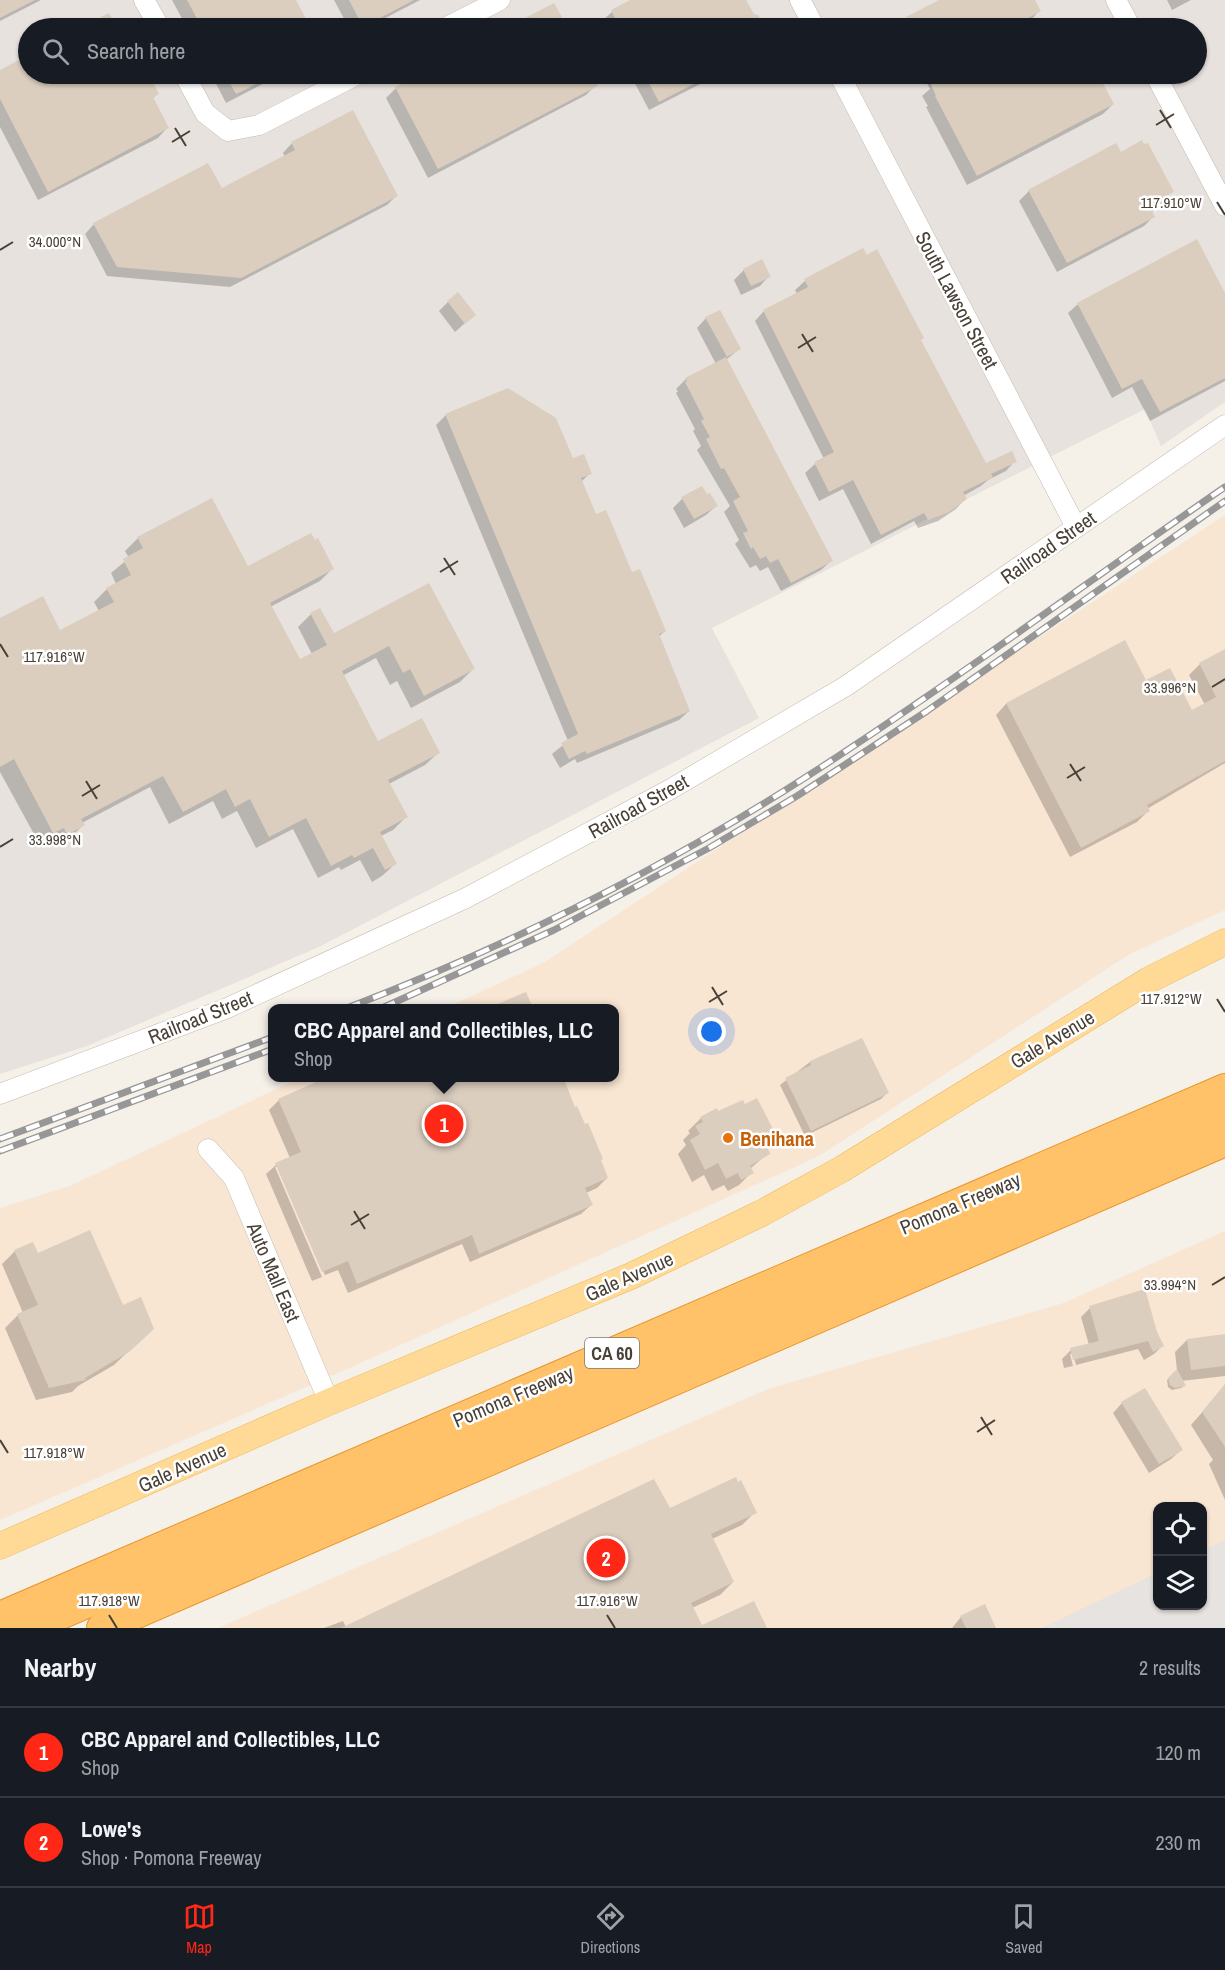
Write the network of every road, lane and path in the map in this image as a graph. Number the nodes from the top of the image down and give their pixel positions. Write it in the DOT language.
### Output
graph roads {
  1 [pos="144,0"];
  2 [pos="500,0"];
  3 [pos="800,0"];
  4 [pos="1116,0"];
  5 [pos="154,18"];
  6 [pos="465,18"];
  7 [pos="810,18"];
  8 [pos="1126,18"];
  9 [pos="189,84"];
  10 [pos="339,84"];
  11 [pos="843,84"];
  12 [pos="1160,84"];
  13 [pos="1225,206"];
  14 [pos="1225,425"];
  15 [pos="1076,527"];
  16 [pos="1225,942"];
  17 [pos="1225,1089"];
  18 [pos="0,1094"];
  19 [pos="1225,1112"];
  20 [pos="1225,1125"];
  21 [pos="1225,1141"];
  22 [pos="208,1149"];
  23 [pos="329,1402"];
  24 [pos="0,1546"];
  25 [pos="0,1617"];
  26 [pos="28,1628"];
  27 [pos="53,1628"];
  28 [pos="102,1628"];
  1 -- 5 [label="street"];
  2 -- 6 [label="street"];
  3 -- 7 [label="street"];
  4 -- 8 [label="street"];
  9 -- 10 [label="street"];
  11 -- 15 [label="street, South Lawson Street"];
  12 -- 13 [label="street"];
  14 -- 15 [label="street, Railroad Street"];
  15 -- 18 [label="street, Railroad Street"];
  16 -- 23 [label="main road, Gale Avenue"];
  17 -- 25 [label="highway, Pomona Freeway / CA 60"];
  19 -- 26 [label="highway"];
  20 -- 27 [label="highway"];
  21 -- 28 [label="highway, CA 60"];
  22 -- 23 [label="street, Auto Mall East"];
  23 -- 24 [label="main road, Gale Avenue"];
}
